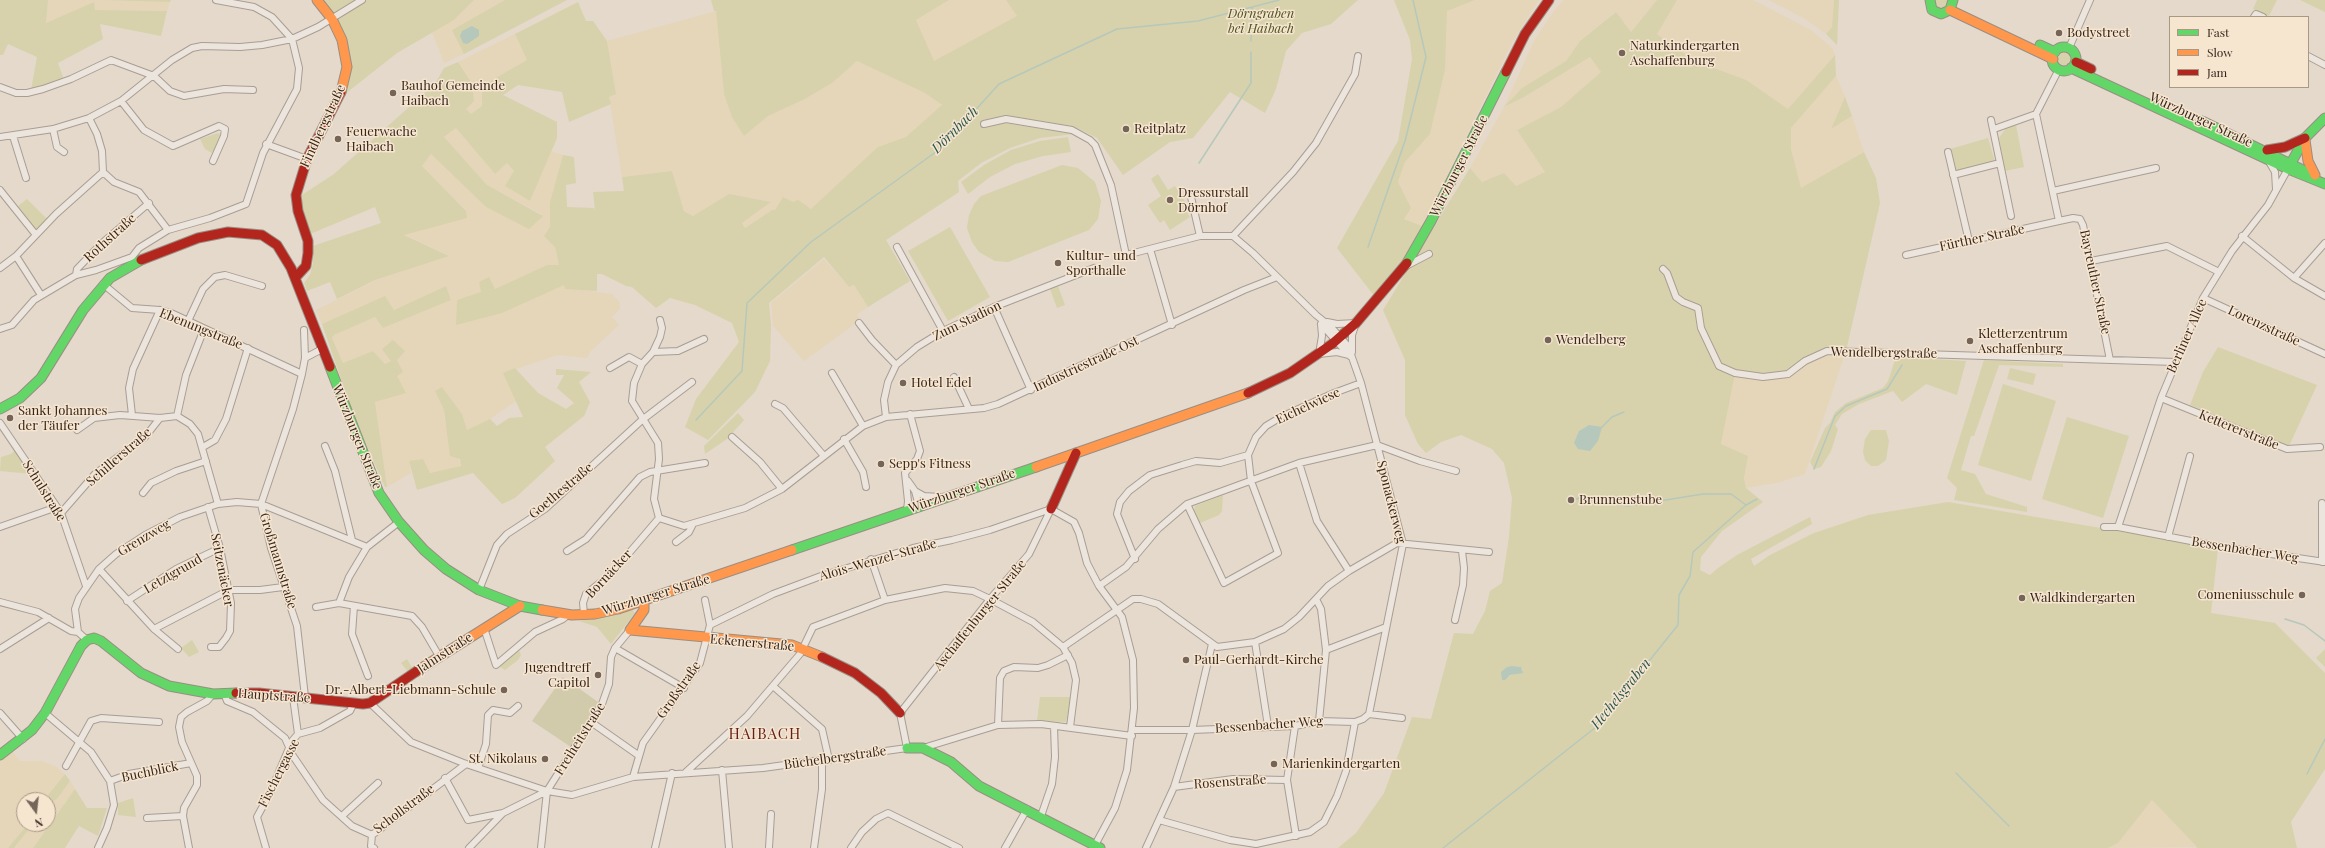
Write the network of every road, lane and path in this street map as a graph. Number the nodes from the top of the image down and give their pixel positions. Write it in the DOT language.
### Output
graph roads {
  1 [pos="216,0"];
  2 [pos="317,0"];
  3 [pos="362,0"];
  4 [pos="1549,0"];
  5 [pos="1930,0"];
  6 [pos="2090,0"];
  7 [pos="1952,5"];
  8 [pos="332,19"];
  9 [pos="292,39"];
  10 [pos="2069,48"];
  11 [pos="2054,55"];
  12 [pos="1358,56"];
  13 [pos="2309,57"];
  14 [pos="2074,65"];
  15 [pos="2325,65"];
  16 [pos="2059,69"];
  17 [pos="154,76"];
  18 [pos="0,87"];
  19 [pos="253,90"];
  20 [pos="121,101"];
  21 [pos="2036,114"];
  22 [pos="88,118"];
  23 [pos="2325,118"];
  24 [pos="1991,120"];
  25 [pos="984,124"];
  26 [pos="53,129"];
  27 [pos="1994,129"];
  28 [pos="13,136"];
  29 [pos="0,137"];
  30 [pos="2305,138"];
  31 [pos="266,144"];
  32 [pos="64,152"];
  33 [pos="1948,152"];
  34 [pos="2266,155"];
  35 [pos="307,159"];
  36 [pos="214,161"];
  37 [pos="2000,163"];
  38 [pos="2290,166"];
  39 [pos="2156,168"];
  40 [pos="103,172"];
  41 [pos="1953,175"];
  42 [pos="2315,176"];
  43 [pos="26,178"];
  44 [pos="2325,182"];
  45 [pos="0,190"];
  46 [pos="2053,190"];
  47 [pos="2276,190"];
  48 [pos="1191,196"];
  49 [pos="149,203"];
  50 [pos="2011,216"];
  51 [pos="2059,221"];
  52 [pos="168,230"];
  53 [pos="36,235"];
  54 [pos="1200,236"];
  55 [pos="1233,236"];
  56 [pos="2242,236"];
  57 [pos="1969,240"];
  58 [pos="2325,243"];
  59 [pos="897,247"];
  60 [pos="1150,249"];
  61 [pos="1429,254"];
  62 [pos="1906,255"];
  63 [pos="16,256"];
  64 [pos="134,259"];
  65 [pos="2091,261"];
  66 [pos="1404,267"];
  67 [pos="0,268"];
  68 [pos="1094,268"];
  69 [pos="1663,269"];
  70 [pos="2217,272"];
  71 [pos="76,275"];
  72 [pos="1277,277"];
  73 [pos="295,278"];
  74 [pos="2294,278"];
  75 [pos="103,284"];
  76 [pos="262,286"];
  77 [pos="41,295"];
  78 [pos="2325,296"];
  79 [pos="2204,298"];
  80 [pos="994,307"];
  81 [pos="160,310"];
  82 [pos="660,320"];
  83 [pos="188,321"];
  84 [pos="859,322"];
  85 [pos="1322,322"];
  86 [pos="1356,323"];
  87 [pos="1172,325"];
  88 [pos="0,329"];
  89 [pos="204,329"];
  90 [pos="304,330"];
  91 [pos="943,331"];
  92 [pos="1338,338"];
  93 [pos="704,339"];
  94 [pos="248,348"];
  95 [pos="322,349"];
  96 [pos="653,352"];
  97 [pos="1319,354"];
  98 [pos="1351,354"];
  99 [pos="2325,354"];
  100 [pos="305,358"];
  101 [pos="2110,360"];
  102 [pos="2175,362"];
  103 [pos="642,364"];
  104 [pos="896,365"];
  105 [pos="610,368"];
  106 [pos="832,373"];
  107 [pos="302,374"];
  108 [pos="954,377"];
  109 [pos="692,382"];
  110 [pos="1361,383"];
  111 [pos="1031,390"];
  112 [pos="2161,398"];
  113 [pos="775,404"];
  114 [pos="0,409"];
  115 [pos="969,409"];
  116 [pos="910,414"];
  117 [pos="132,416"];
  118 [pos="178,416"];
  119 [pos="886,417"];
  120 [pos="160,418"];
  121 [pos="642,420"];
  122 [pos="0,423"];
  123 [pos="863,426"];
  124 [pos="77,430"];
  125 [pos="732,437"];
  126 [pos="844,439"];
  127 [pos="1377,445"];
  128 [pos="325,446"];
  129 [pos="2320,446"];
  130 [pos="203,447"];
  131 [pos="1076,453"];
  132 [pos="1248,455"];
  133 [pos="824,456"];
  134 [pos="2190,456"];
  135 [pos="1058,459"];
  136 [pos="206,461"];
  137 [pos="705,463"];
  138 [pos="1300,463"];
  139 [pos="1456,471"];
  140 [pos="657,472"];
  141 [pos="1064,477"];
  142 [pos="907,480"];
  143 [pos="1251,480"];
  144 [pos="866,488"];
  145 [pos="782,489"];
  146 [pos="915,491"];
  147 [pos="143,493"];
  148 [pos="946,497"];
  149 [pos="2322,503"];
  150 [pos="218,504"];
  151 [pos="261,504"];
  152 [pos="1187,504"];
  153 [pos="919,506"];
  154 [pos="57,507"];
  155 [pos="208,507"];
  156 [pos="1051,508"];
  157 [pos="907,510"];
  158 [pos="61,513"];
  159 [pos="659,518"];
  160 [pos="399,522"];
  161 [pos="693,524"];
  162 [pos="0,527"];
  163 [pos="2104,527"];
  164 [pos="2118,527"];
  165 [pos="2168,537"];
  166 [pos="352,540"];
  167 [pos="676,542"];
  168 [pos="1403,544"];
  169 [pos="367,547"];
  170 [pos="220,548"];
  171 [pos="567,551"];
  172 [pos="1462,551"];
  173 [pos="1489,552"];
  174 [pos="872,559"];
  175 [pos="1135,559"];
  176 [pos="2324,562"];
  177 [pos="99,569"];
  178 [pos="1348,571"];
  179 [pos="86,586"];
  180 [pos="283,586"];
  181 [pos="1100,586"];
  182 [pos="229,590"];
  183 [pos="479,590"];
  184 [pos="990,598"];
  185 [pos="1316,599"];
  186 [pos="705,600"];
  187 [pos="885,600"];
  188 [pos="127,601"];
  189 [pos="644,601"];
  190 [pos="0,602"];
  191 [pos="340,603"];
  192 [pos="354,606"];
  193 [pos="520,606"];
  194 [pos="316,607"];
  195 [pos="1116,610"];
  196 [pos="584,614"];
  197 [pos="568,615"];
  198 [pos="49,618"];
  199 [pos="1455,620"];
  200 [pos="710,625"];
  201 [pos="1386,627"];
  202 [pos="484,628"];
  203 [pos="154,629"];
  204 [pos="630,630"];
  205 [pos="78,632"];
  206 [pos="707,639"];
  207 [pos="87,640"];
  208 [pos="1256,642"];
  209 [pos="1212,644"];
  210 [pos="211,647"];
  211 [pos="1063,647"];
  212 [pos="615,648"];
  213 [pos="804,648"];
  214 [pos="0,649"];
  215 [pos="178,650"];
  216 [pos="1326,650"];
  217 [pos="1068,655"];
  218 [pos="439,656"];
  219 [pos="368,676"];
  220 [pos="773,686"];
  221 [pos="684,688"];
  222 [pos="224,693"];
  223 [pos="213,694"];
  224 [pos="292,697"];
  225 [pos="305,697"];
  226 [pos="354,703"];
  227 [pos="370,703"];
  228 [pos="518,706"];
  229 [pos="0,713"];
  230 [pos="45,713"];
  231 [pos="900,713"];
  232 [pos="1369,714"];
  233 [pos="1402,718"];
  234 [pos="1319,721"];
  235 [pos="159,722"];
  236 [pos="591,722"];
  237 [pos="1355,722"];
  238 [pos="998,725"];
  239 [pos="1054,726"];
  240 [pos="1268,726"];
  241 [pos="1295,726"];
  242 [pos="1070,727"];
  243 [pos="1192,730"];
  244 [pos="1132,733"];
  245 [pos="298,734"];
  246 [pos="23,739"];
  247 [pos="81,742"];
  248 [pos="290,747"];
  249 [pos="907,748"];
  250 [pos="923,748"];
  251 [pos="0,755"];
  252 [pos="638,755"];
  253 [pos="826,760"];
  254 [pos="191,763"];
  255 [pos="466,764"];
  256 [pos="66,766"];
  257 [pos="478,768"];
  258 [pos="722,770"];
  259 [pos="686,772"];
  260 [pos="672,773"];
  261 [pos="633,777"];
  262 [pos="445,778"];
  263 [pos="1287,780"];
  264 [pos="110,781"];
  265 [pos="378,783"];
  266 [pos="1174,787"];
  267 [pos="547,791"];
  268 [pos="1027,809"];
  269 [pos="503,813"];
  270 [pos="771,814"];
  271 [pos="182,816"];
  272 [pos="342,816"];
  273 [pos="1041,816"];
  274 [pos="147,818"];
  275 [pos="1159,820"];
  276 [pos="372,835"];
  277 [pos="1296,836"];
  278 [pos="1255,846"];
  279 [pos="101,847"];
  280 [pos="1096,847"];
  281 [pos="189,848"];
  282 [pos="266,848"];
  283 [pos="374,848"];
  284 [pos="469,848"];
  285 [pos="541,848"];
  286 [pos="655,848"];
  287 [pos="729,848"];
  288 [pos="769,848"];
  289 [pos="814,848"];
  290 [pos="851,848"];
  291 [pos="959,848"];
  292 [pos="1005,848"];
  293 [pos="1146,848"];
  1 -- 9 [label="street"];
  2 -- 8 [label="main road, Findbergstraße"];
  3 -- 8 [label="street"];
  4 -- 66 [label="main road, Würzburger Straße"];
  5 -- 7 [label="main road"];
  6 -- 10 [label="street"];
  7 -- 11 [label="main road"];
  8 -- 9 [label="street"];
  8 -- 35 [label="main road, Findbergstraße"];
  9 -- 17 [label="street"];
  9 -- 31 [label="street"];
  10 -- 11 [label="main road"];
  10 -- 14 [label="main road"];
  11 -- 16 [label="main road"];
  12 -- 55 [label="street"];
  13 -- 15 [label="street"];
  14 -- 16 [label="main road"];
  14 -- 34 [label="main road, Würzburger Straße"];
  16 -- 21 [label="street"];
  17 -- 18 [label="street"];
  17 -- 19 [label="street"];
  17 -- 20 [label="street"];
  20 -- 22 [label="street"];
  20 -- 36 [label="street"];
  21 -- 27 [label="street"];
  21 -- 46 [label="street"];
  22 -- 26 [label="street"];
  22 -- 40 [label="street"];
  23 -- 30 [label="main road"];
  24 -- 27 [label="street"];
  25 -- 60 [label="street"];
  26 -- 28 [label="street"];
  26 -- 32 [label="street"];
  27 -- 37 [label="street"];
  28 -- 29 [label="street"];
  28 -- 43 [label="street"];
  30 -- 34 [label="main road"];
  30 -- 38 [label="main road"];
  30 -- 42 [label="main road"];
  31 -- 35 [label="street"];
  31 -- 52 [label="street"];
  33 -- 41 [label="street"];
  34 -- 38 [label="main road, Würzburger Straße"];
  34 -- 47 [label="street"];
  35 -- 73 [label="main road, Findbergstraße"];
  37 -- 41 [label="street"];
  37 -- 50 [label="street"];
  38 -- 42 [label="main road, Würzburger Straße"];
  38 -- 44 [label="main road, Würzburger Straße"];
  38 -- 47 [label="street, Berliner Allee"];
  39 -- 46 [label="street"];
  40 -- 49 [label="street"];
  40 -- 53 [label="street"];
  41 -- 57 [label="street"];
  42 -- 44 [label="main road, Würzburger Straße"];
  45 -- 53 [label="street"];
  46 -- 51 [label="street"];
  47 -- 56 [label="street, Berliner Allee"];
  48 -- 54 [label="street"];
  49 -- 52 [label="street"];
  49 -- 71 [label="street, Rothstraße"];
  51 -- 57 [label="street, Fürther Straße"];
  51 -- 65 [label="street, Bayreuther Straße"];
  52 -- 64 [label="street"];
  53 -- 63 [label="street"];
  54 -- 55 [label="street"];
  54 -- 60 [label="street"];
  55 -- 72 [label="street"];
  56 -- 70 [label="street, Berliner Allee"];
  56 -- 74 [label="street"];
  57 -- 62 [label="street, Fürther Straße"];
  58 -- 74 [label="street"];
  59 -- 91 [label="street"];
  60 -- 87 [label="street"];
  61 -- 66 [label="street"];
  63 -- 67 [label="street"];
  63 -- 77 [label="street"];
  64 -- 71 [label="street"];
  64 -- 73 [label="main road, Würzburger Straße"];
  64 -- 75 [label="main road, Würzburger Straße"];
  65 -- 70 [label="street"];
  65 -- 101 [label="street, Bayreuther Straße"];
  66 -- 86 [label="main road, Würzburger Straße"];
  68 -- 80 [label="street, Zum Stadion"];
  69 -- 101 [label="street, Wendelbergstraße"];
  70 -- 79 [label="street, Berliner Allee"];
  71 -- 77 [label="street"];
  72 -- 85 [label="street"];
  72 -- 87 [label="street, Industriestraße Ost"];
  73 -- 95 [label="main road, Würzburger Straße"];
  74 -- 78 [label="street"];
  75 -- 81 [label="street, Ebenungstraße"];
  75 -- 114 [label="main road, Würzburger Straße"];
  76 -- 83 [label="street"];
  77 -- 88 [label="street"];
  79 -- 99 [label="street, Lorenzstraße"];
  79 -- 102 [label="street, Berliner Allee"];
  80 -- 91 [label="street, Zum Stadion"];
  80 -- 111 [label="street"];
  81 -- 83 [label="street, Ebenungstraße"];
  81 -- 117 [label="street"];
  82 -- 96 [label="street"];
  83 -- 89 [label="street, Ebenungstraße"];
  84 -- 104 [label="street"];
  85 -- 86 [label="street"];
  85 -- 92 [label="street"];
  85 -- 97 [label="street"];
  86 -- 92 [label="main road, Würzburger Straße"];
  86 -- 98 [label="street, Würzburger Straße"];
  87 -- 111 [label="street, Industriestraße Ost"];
  89 -- 94 [label="street, Ebenungstraße"];
  89 -- 118 [label="street"];
  90 -- 100 [label="street, Großmannstraße"];
  91 -- 104 [label="street, Zum Stadion"];
  92 -- 97 [label="main road, Würzburger Straße"];
  92 -- 98 [label="street, Sponackerweg"];
  93 -- 96 [label="street"];
  94 -- 107 [label="street, Ebenungstraße"];
  94 -- 130 [label="street"];
  95 -- 100 [label="street"];
  95 -- 160 [label="main road, Würzburger Straße"];
  96 -- 103 [label="street"];
  97 -- 98 [label="street, Würzburger Straße"];
  97 -- 131 [label="main road, Würzburger Straße"];
  98 -- 110 [label="street, Sponackerweg"];
  100 -- 107 [label="street, Großmannstraße"];
  101 -- 102 [label="street, Wendelbergstraße"];
  102 -- 112 [label="street, Berliner Allee"];
  103 -- 105 [label="street"];
  103 -- 121 [label="street"];
  104 -- 119 [label="street, Zum Stadion"];
  106 -- 123 [label="street"];
  107 -- 151 [label="street, Großmannstraße"];
  108 -- 115 [label="street"];
  109 -- 121 [label="street, Goethestraße"];
  110 -- 127 [label="street, Sponackerweg"];
  110 -- 132 [label="street, Eichelwiese"];
  111 -- 115 [label="street, Industriestraße Ost"];
  112 -- 129 [label="street, Kettererstraße"];
  112 -- 164 [label="street, Berliner Allee"];
  113 -- 133 [label="street"];
  115 -- 116 [label="street, Industriestraße Ost"];
  116 -- 119 [label="street, Industriestraße Ost"];
  116 -- 142 [label="street"];
  117 -- 120 [label="street"];
  117 -- 124 [label="street"];
  118 -- 120 [label="street"];
  118 -- 130 [label="street"];
  119 -- 123 [label="street, Industriestraße Ost"];
  120 -- 158 [label="street, Schillerstraße"];
  121 -- 140 [label="street"];
  121 -- 183 [label="street, Goethestraße"];
  122 -- 154 [label="street, Schulstraße"];
  123 -- 126 [label="street, Industriestraße Ost"];
  125 -- 145 [label="street"];
  126 -- 133 [label="street, Industriestraße Ost"];
  126 -- 144 [label="street"];
  127 -- 138 [label="street"];
  127 -- 139 [label="street"];
  127 -- 168 [label="street, Sponackerweg"];
  128 -- 166 [label="street"];
  130 -- 136 [label="street"];
  131 -- 135 [label="main road, Würzburger Straße"];
  131 -- 141 [label="main road, Aschaffenburger Straße"];
  132 -- 143 [label="street"];
  132 -- 175 [label="street"];
  133 -- 145 [label="street, Industriestraße Ost"];
  134 -- 165 [label="street"];
  135 -- 141 [label="main road"];
  135 -- 148 [label="main road, Würzburger Straße"];
  136 -- 147 [label="street"];
  136 -- 150 [label="street"];
  137 -- 140 [label="street"];
  138 -- 143 [label="street"];
  138 -- 178 [label="street"];
  140 -- 159 [label="street"];
  140 -- 171 [label="street"];
  141 -- 156 [label="main road, Aschaffenburger Straße"];
  142 -- 146 [label="street"];
  142 -- 157 [label="street"];
  143 -- 152 [label="street"];
  143 -- 152 [label="street"];
  145 -- 161 [label="street, Industriestraße Ost"];
  146 -- 148 [label="street"];
  146 -- 153 [label="street"];
  148 -- 153 [label="main road, Würzburger Straße"];
  149 -- 176 [label="street, Bessenbacher Weg"];
  150 -- 151 [label="street, Grenzweg"];
  150 -- 155 [label="street, Grenzweg"];
  151 -- 166 [label="street, Grenzweg"];
  151 -- 180 [label="street, Großmannstraße"];
  152 -- 175 [label="street"];
  153 -- 157 [label="main road, Würzburger Straße"];
  154 -- 158 [label="street, Schulstraße"];
  154 -- 162 [label="street"];
  155 -- 170 [label="street, Seitzenäcker"];
  155 -- 177 [label="street, Grenzweg"];
  156 -- 174 [label="street, Alois-Wenzel-Straße"];
  156 -- 181 [label="street"];
  156 -- 184 [label="street, Aschaffenburger Straße"];
  157 -- 189 [label="main road, Würzburger Straße"];
  158 -- 179 [label="street, Schulstraße"];
  159 -- 161 [label="street"];
  159 -- 196 [label="street, Bornäcker"];
  160 -- 169 [label="street"];
  160 -- 183 [label="main road, Würzburger Straße"];
  161 -- 167 [label="street"];
  163 -- 164 [label="street, Bessenbacher Weg"];
  164 -- 165 [label="street, Bessenbacher Weg"];
  165 -- 176 [label="street, Bessenbacher Weg"];
  166 -- 169 [label="street, Grenzweg"];
  168 -- 172 [label="street"];
  168 -- 178 [label="street"];
  168 -- 201 [label="street, Sponackerweg"];
  169 -- 191 [label="street"];
  170 -- 182 [label="street, Seitzenäcker"];
  170 -- 188 [label="street, Letztgrund"];
  172 -- 173 [label="street"];
  172 -- 199 [label="street"];
  174 -- 187 [label="street"];
  174 -- 200 [label="street, Alois-Wenzel-Straße"];
  175 -- 181 [label="street"];
  177 -- 179 [label="street, Grenzweg"];
  177 -- 188 [label="street"];
  178 -- 185 [label="street"];
  179 -- 205 [label="street, Grenzweg"];
  180 -- 182 [label="street"];
  180 -- 225 [label="street, Großmannstraße"];
  181 -- 195 [label="street"];
  182 -- 203 [label="street"];
  182 -- 210 [label="street, Seitzenäcker"];
  183 -- 193 [label="main road, Würzburger Straße"];
  184 -- 187 [label="street"];
  184 -- 211 [label="street"];
  184 -- 231 [label="street, Aschaffenburger Straße"];
  185 -- 208 [label="street"];
  185 -- 216 [label="street"];
  186 -- 200 [label="street, Großstraße"];
  187 -- 213 [label="street"];
  188 -- 203 [label="street"];
  189 -- 196 [label="main road, Würzburger Straße"];
  189 -- 204 [label="main road, Freiheitstraße"];
  190 -- 198 [label="street, Hauptstraße"];
  191 -- 192 [label="street"];
  191 -- 194 [label="street"];
  192 -- 218 [label="street"];
  192 -- 219 [label="street"];
  193 -- 197 [label="main road, Würzburger Straße"];
  193 -- 202 [label="main road, Jahnstraße"];
  195 -- 209 [label="street"];
  195 -- 211 [label="street"];
  195 -- 244 [label="street"];
  196 -- 197 [label="main road, Würzburger Straße"];
  197 -- 202 [label="street"];
  198 -- 205 [label="street, Hauptstraße"];
  198 -- 214 [label="street"];
  200 -- 206 [label="street, Großstraße"];
  201 -- 216 [label="street"];
  201 -- 232 [label="street, Sponackerweg"];
  202 -- 218 [label="main road, Jahnstraße"];
  203 -- 215 [label="street"];
  204 -- 206 [label="main road, Eckenerstraße"];
  204 -- 212 [label="street, Freiheitstraße"];
  205 -- 207 [label="street, Hauptstraße"];
  206 -- 213 [label="main road, Eckenerstraße"];
  206 -- 221 [label="street, Großstraße"];
  207 -- 223 [label="main road, Hauptstraße"];
  207 -- 230 [label="main road"];
  208 -- 209 [label="street"];
  208 -- 240 [label="street"];
  209 -- 243 [label="street"];
  211 -- 217 [label="street"];
  212 -- 221 [label="street"];
  212 -- 236 [label="street, Freiheitstraße"];
  213 -- 220 [label="street"];
  213 -- 231 [label="main road, Eckenerstraße"];
  216 -- 234 [label="street"];
  217 -- 238 [label="street"];
  217 -- 242 [label="street"];
  218 -- 227 [label="main road, Jahnstraße"];
  220 -- 253 [label="street"];
  220 -- 259 [label="street"];
  221 -- 252 [label="street, Großstraße"];
  222 -- 223 [label="main road, Hauptstraße"];
  222 -- 224 [label="main road, Hauptstraße"];
  222 -- 248 [label="street, Schollstraße"];
  223 -- 254 [label="street"];
  224 -- 225 [label="main road, Hauptstraße"];
  224 -- 245 [label="street, Fischergasse"];
  225 -- 226 [label="main road, Hauptstraße"];
  226 -- 227 [label="main road, Hauptstraße"];
  226 -- 245 [label="street"];
  227 -- 255 [label="street"];
  228 -- 257 [label="street"];
  229 -- 246 [label="street"];
  230 -- 246 [label="main road"];
  230 -- 247 [label="street"];
  231 -- 249 [label="street"];
  232 -- 233 [label="street"];
  232 -- 237 [label="street"];
  234 -- 237 [label="street, Bessenbacher Weg"];
  234 -- 241 [label="street, Bessenbacher Weg"];
  235 -- 247 [label="street"];
  236 -- 252 [label="street"];
  236 -- 267 [label="street, Freiheitstraße"];
  237 -- 277 [label="street"];
  238 -- 239 [label="street, Bessenbacher Weg"];
  238 -- 250 [label="street, Bessenbacher Weg"];
  239 -- 242 [label="street, Bessenbacher Weg"];
  239 -- 273 [label="street"];
  240 -- 241 [label="street, Bessenbacher Weg"];
  240 -- 243 [label="street, Bessenbacher Weg"];
  241 -- 263 [label="street"];
  242 -- 244 [label="street, Bessenbacher Weg"];
  243 -- 244 [label="street, Bessenbacher Weg"];
  243 -- 266 [label="street"];
  244 -- 280 [label="street"];
  245 -- 248 [label="street, Fischergasse"];
  246 -- 251 [label="main road"];
  247 -- 256 [label="street"];
  247 -- 264 [label="street"];
  248 -- 272 [label="street, Schollstraße"];
  248 -- 282 [label="street, Fischergasse"];
  249 -- 250 [label="main road, Büchelbergstraße"];
  249 -- 253 [label="street, Büchelbergstraße"];
  250 -- 268 [label="main road, Büchelbergstraße"];
  252 -- 261 [label="street, Großstraße"];
  253 -- 258 [label="street, Büchelbergstraße"];
  253 -- 289 [label="street"];
  254 -- 264 [label="street, Buchblick"];
  254 -- 271 [label="street"];
  255 -- 257 [label="street"];
  255 -- 262 [label="street, Schollstraße"];
  257 -- 267 [label="street"];
  258 -- 259 [label="street, Büchelbergstraße"];
  258 -- 287 [label="street"];
  259 -- 260 [label="street, Büchelbergstraße"];
  260 -- 261 [label="street, Büchelbergstraße"];
  260 -- 286 [label="street"];
  261 -- 267 [label="street, Büchelbergstraße"];
  262 -- 269 [label="street"];
  262 -- 276 [label="street, Schollstraße"];
  263 -- 266 [label="street, Rosenstraße"];
  263 -- 277 [label="street"];
  264 -- 279 [label="street"];
  265 -- 272 [label="street"];
  266 -- 275 [label="street"];
  267 -- 269 [label="street"];
  267 -- 285 [label="street"];
  268 -- 273 [label="main road, Büchelbergstraße"];
  268 -- 292 [label="street"];
  269 -- 284 [label="street"];
  270 -- 288 [label="street"];
  271 -- 274 [label="street"];
  271 -- 281 [label="street"];
  272 -- 276 [label="street, Schollstraße"];
  273 -- 280 [label="main road, Büchelbergstraße"];
  275 -- 278 [label="street"];
  275 -- 293 [label="street"];
  276 -- 283 [label="street"];
  277 -- 278 [label="street"];
  290 -- 291 [label="street"];
}
